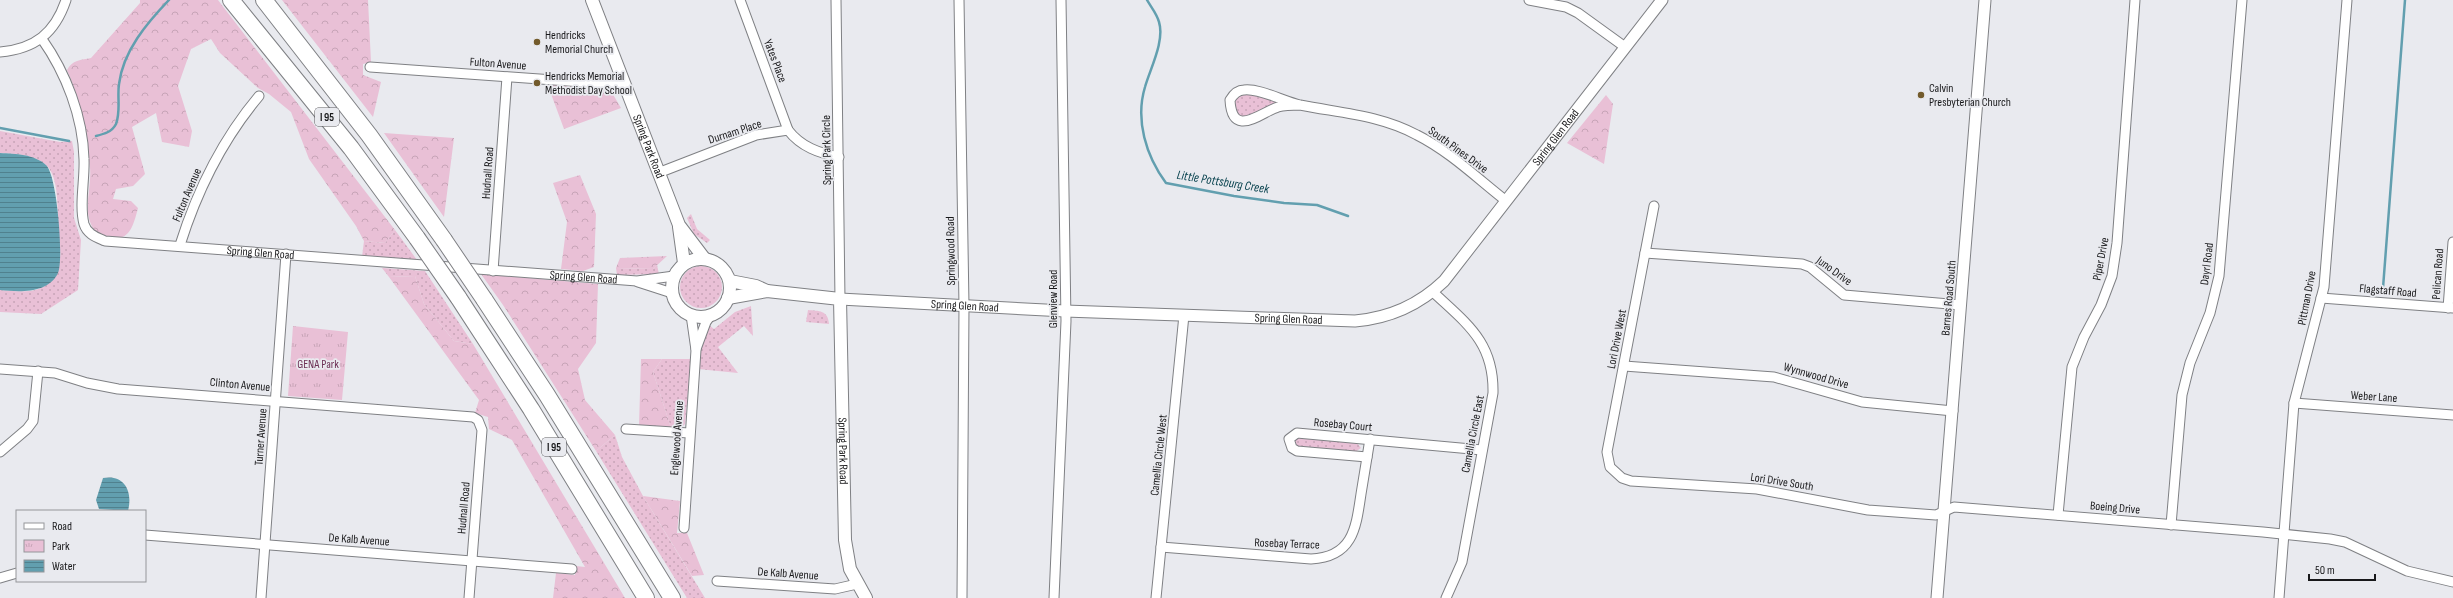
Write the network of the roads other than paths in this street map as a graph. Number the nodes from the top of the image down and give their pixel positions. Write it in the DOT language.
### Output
graph roads {
  1 [pos="66,0"];
  2 [pos="231,0"];
  3 [pos="264,0"];
  4 [pos="592,0"];
  5 [pos="740,0"];
  6 [pos="836,0"];
  7 [pos="959,0"];
  8 [pos="1061,0"];
  9 [pos="1529,0"];
  10 [pos="1662,0"];
  11 [pos="1985,0"];
  12 [pos="2135,0"];
  13 [pos="2242,0"];
  14 [pos="2347,0"];
  15 [pos="42,39"];
  16 [pos="1625,47"];
  17 [pos="0,52"];
  18 [pos="370,68"];
  19 [pos="507,77"];
  20 [pos="624,85"];
  21 [pos="259,96"];
  22 [pos="1300,105"];
  23 [pos="788,130"];
  24 [pos="839,157"];
  25 [pos="658,173"];
  26 [pos="1505,200"];
  27 [pos="1654,206"];
  28 [pos="679,225"];
  29 [pos="2453,242"];
  30 [pos="180,246"];
  31 [pos="1645,253"];
  32 [pos="286,254"];
  33 [pos="704,258"];
  34 [pos="684,263"];
  35 [pos="493,271"];
  36 [pos="674,276"];
  37 [pos="730,280"];
  38 [pos="637,281"];
  39 [pos="768,291"];
  40 [pos="1433,292"];
  41 [pos="672,294"];
  42 [pos="728,298"];
  43 [pos="2321,298"];
  44 [pos="840,299"];
  45 [pos="1961,305"];
  46 [pos="964,306"];
  47 [pos="2450,308"];
  48 [pos="1065,311"];
  49 [pos="691,315"];
  50 [pos="711,315"];
  51 [pos="1184,315"];
  52 [pos="696,350"];
  53 [pos="1624,366"];
  54 [pos="0,369"];
  55 [pos="38,371"];
  56 [pos="276,400"];
  57 [pos="2294,403"];
  58 [pos="1953,411"];
  59 [pos="2453,415"];
  60 [pos="478,420"];
  61 [pos="626,429"];
  62 [pos="689,433"];
  63 [pos="1370,439"];
  64 [pos="1482,450"];
  65 [pos="0,452"];
  66 [pos="1367,457"];
  67 [pos="1616,474"];
  68 [pos="1944,512"];
  69 [pos="2058,515"];
  70 [pos="2171,525"];
  71 [pos="684,528"];
  72 [pos="2284,534"];
  73 [pos="146,535"];
  74 [pos="265,545"];
  75 [pos="1161,548"];
  76 [pos="472,561"];
  77 [pos="572,569"];
  78 [pos="16,572"];
  79 [pos="0,578"];
  80 [pos="717,581"];
  81 [pos="2453,582"];
  82 [pos="857,584"];
  83 [pos="261,598"];
  84 [pos="469,598"];
  85 [pos="646,598"];
  86 [pos="672,598"];
  87 [pos="866,598"];
  88 [pos="962,598"];
  89 [pos="1054,598"];
  90 [pos="1156,598"];
  91 [pos="1446,598"];
  92 [pos="1938,598"];
  93 [pos="2279,598"];
  1 -- 15 [label="street"];
  2 -- 85 [label="highway, I 95, bridge"];
  3 -- 86 [label="highway, I 95, bridge"];
  4 -- 20 [label="main road, Spring Park Road"];
  5 -- 23 [label="street, Yates Place"];
  6 -- 24 [label="street, Spring Park Circle"];
  7 -- 46 [label="street, Springwood Road"];
  8 -- 48 [label="street, Glenview Road"];
  9 -- 16 [label="street"];
  10 -- 16 [label="street, Spring Glen Road"];
  11 -- 45 [label="street, Barnes Road South"];
  12 -- 69 [label="street, Piper Drive"];
  13 -- 70 [label="street, Dayrl Road"];
  14 -- 43 [label="street, Pittman Drive"];
  15 -- 17 [label="street"];
  15 -- 30 [label="street, Spring Glen Road"];
  16 -- 26 [label="street, Spring Glen Road"];
  18 -- 19 [label="street, Fulton Avenue"];
  19 -- 20 [label="street, Fulton Avenue"];
  19 -- 35 [label="street, Hudnall Road"];
  20 -- 25 [label="main road, Spring Park Road"];
  21 -- 30 [label="street, Fulton Avenue"];
  22 -- 22 [label="street, South Pines Drive"];
  22 -- 26 [label="street, South Pines Drive"];
  23 -- 24 [label="street"];
  23 -- 25 [label="street, Durnam Place"];
  24 -- 44 [label="street, Spring Park Circle"];
  25 -- 28 [label="main road, Spring Park Road"];
  26 -- 40 [label="street, Spring Glen Road"];
  27 -- 31 [label="street, Lori Drive West"];
  28 -- 33 [label="main road, Spring Park Road"];
  28 -- 34 [label="main road, Spring Park Road"];
  29 -- 47 [label="street, Pelican Road"];
  30 -- 32 [label="street, Spring Glen Road"];
  31 -- 45 [label="street, Juno Drive"];
  31 -- 53 [label="street, Lori Drive West"];
  32 -- 35 [label="street, Spring Glen Road"];
  32 -- 56 [label="street, Turner Avenue"];
  33 -- 34 [label="main road"];
  33 -- 37 [label="main road"];
  34 -- 36 [label="main road"];
  35 -- 38 [label="street, Spring Glen Road"];
  36 -- 38 [label="street, Spring Glen Road"];
  36 -- 41 [label="main road"];
  37 -- 39 [label="main road, Spring Glen Road"];
  37 -- 42 [label="main road"];
  38 -- 41 [label="street, Spring Glen Road"];
  39 -- 42 [label="main road, Spring Glen Road"];
  39 -- 44 [label="main road, Spring Glen Road"];
  40 -- 51 [label="street, Spring Glen Road"];
  40 -- 64 [label="street, Camellia Circle East"];
  41 -- 49 [label="main road"];
  42 -- 50 [label="main road"];
  43 -- 47 [label="street, Flagstaff Road"];
  43 -- 57 [label="street, Pittman Drive"];
  44 -- 46 [label="street, Spring Glen Road"];
  44 -- 82 [label="main road, Spring Park Road"];
  45 -- 58 [label="street, Barnes Road South"];
  46 -- 48 [label="street, Spring Glen Road"];
  46 -- 88 [label="street, Springwood Road"];
  48 -- 51 [label="street, Spring Glen Road"];
  48 -- 89 [label="street, Glenview Road"];
  49 -- 50 [label="main road"];
  49 -- 52 [label="street, Englewood Avenue"];
  50 -- 52 [label="street, Englewood Avenue"];
  51 -- 75 [label="street, Camellia Circle West"];
  52 -- 62 [label="street, Englewood Avenue"];
  53 -- 58 [label="street, Wynnwood Drive"];
  53 -- 67 [label="street, Lori Drive West"];
  54 -- 55 [label="street, Clinton Avenue"];
  55 -- 56 [label="street, Clinton Avenue"];
  55 -- 65 [label="street"];
  56 -- 60 [label="street, Clinton Avenue"];
  56 -- 74 [label="street, Turner Avenue"];
  57 -- 59 [label="street, Weber Lane"];
  57 -- 72 [label="street, Pittman Drive"];
  58 -- 68 [label="street, Barnes Road South"];
  60 -- 76 [label="street, Hudnall Road"];
  61 -- 62 [label="street"];
  62 -- 71 [label="street, Englewood Avenue"];
  63 -- 64 [label="street, Rosebay Court"];
  63 -- 66 [label="street, Rosebay Terrace"];
  63 -- 66 [label="street, Rosebay Court"];
  64 -- 91 [label="street, Camellia Circle East"];
  66 -- 75 [label="street, Rosebay Terrace"];
  67 -- 68 [label="street, Lori Drive South"];
  68 -- 69 [label="street, Boeing Drive"];
  68 -- 92 [label="street, Barnes Road South"];
  69 -- 70 [label="street, Boeing Drive"];
  70 -- 72 [label="street, Boeing Drive"];
  72 -- 81 [label="street, Boeing Drive"];
  72 -- 93 [label="street, Pittman Drive"];
  73 -- 74 [label="street, De Kalb Avenue"];
  74 -- 76 [label="street, De Kalb Avenue"];
  74 -- 83 [label="street, Turner Avenue"];
  75 -- 90 [label="street, Camellia Circle West"];
  76 -- 77 [label="street, De Kalb Avenue"];
  76 -- 84 [label="street, Hudnall Road"];
  78 -- 79 [label="street"];
  80 -- 82 [label="street, De Kalb Avenue"];
  82 -- 87 [label="main road, Spring Park Road"];
}
